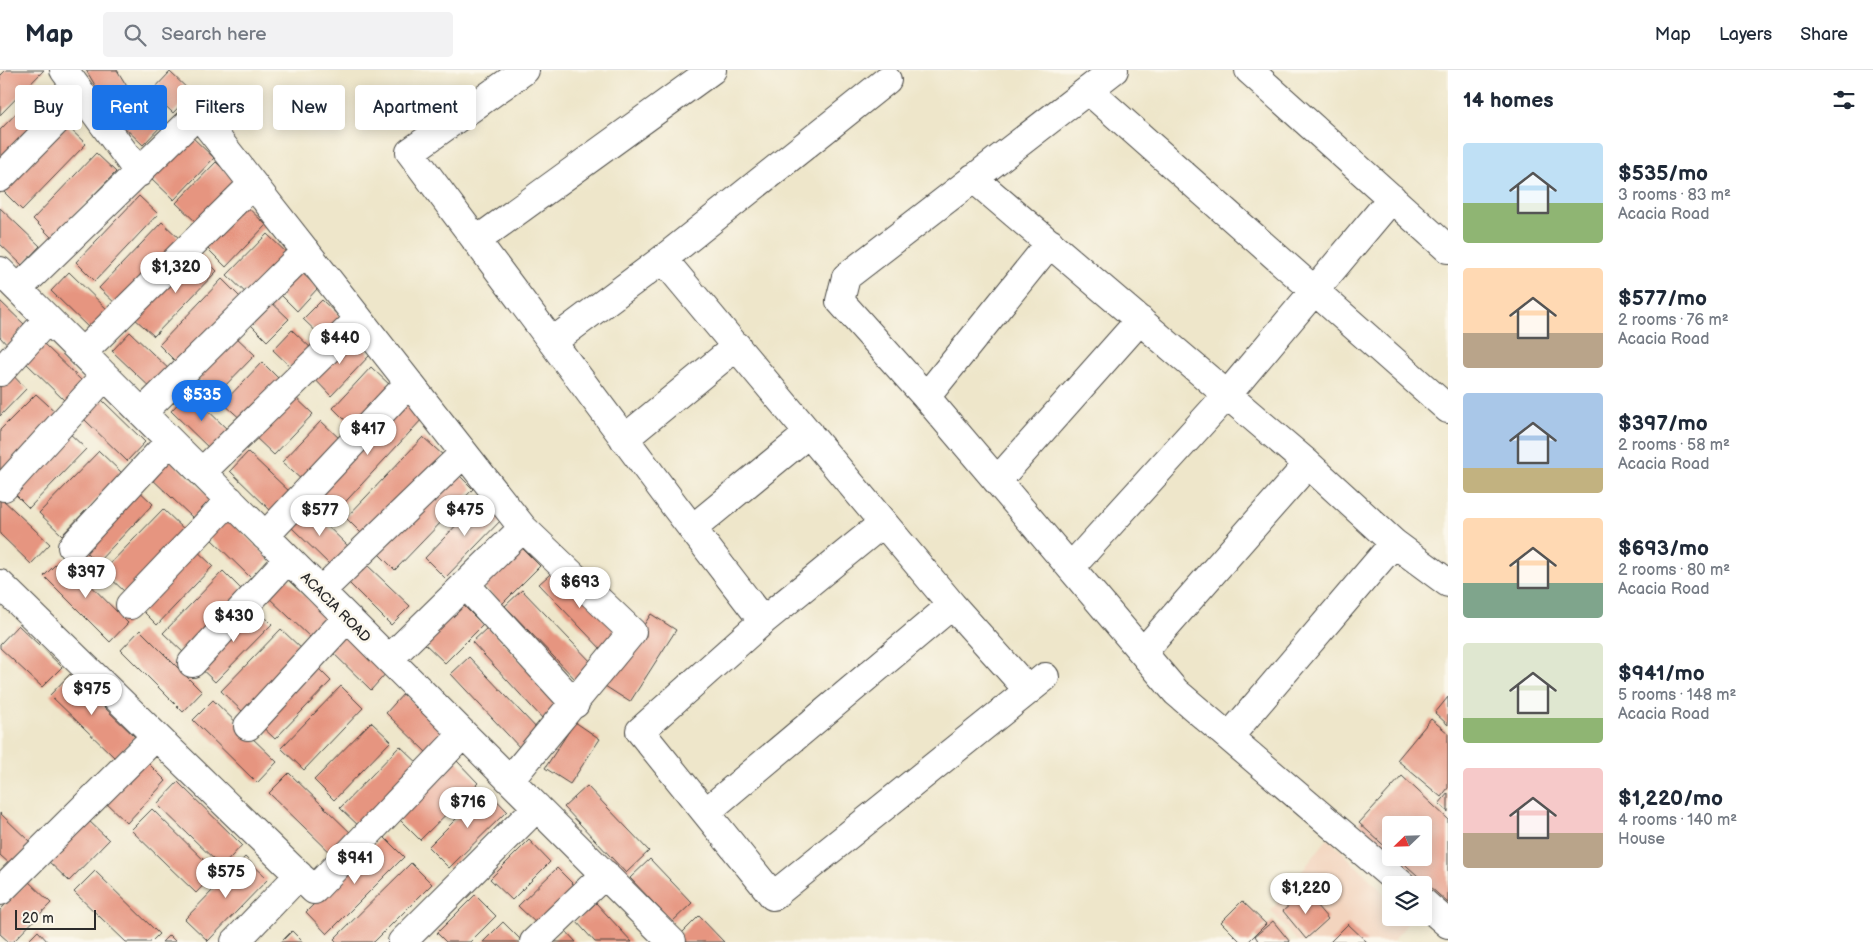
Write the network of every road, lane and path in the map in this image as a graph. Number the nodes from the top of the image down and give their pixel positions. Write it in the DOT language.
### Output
graph roads {
  1 [pos="64,70"];
  2 [pos="526,70"];
  3 [pos="712,70"];
  4 [pos="1114,70"];
  5 [pos="1250,70"];
  6 [pos="889,73"];
  7 [pos="75,85"];
  8 [pos="1088,90"];
  9 [pos="82,95"];
  10 [pos="47,130"];
  11 [pos="139,173"];
  12 [pos="0,178"];
  13 [pos="974,178"];
  14 [pos="253,184"];
  15 [pos="1392,198"];
  16 [pos="476,241"];
  17 [pos="1050,243"];
  18 [pos="1448,249"];
  19 [pos="306,252"];
  20 [pos="663,258"];
  21 [pos="9,280"];
  22 [pos="1313,291"];
  23 [pos="48,319"];
  24 [pos="359,319"];
  25 [pos="1140,320"];
  26 [pos="552,342"];
  27 [pos="737,346"];
  28 [pos="82,353"];
  29 [pos="0,372"];
  30 [pos="105,376"];
  31 [pos="409,383"];
  32 [pos="1227,395"];
  33 [pos="926,397"];
  34 [pos="1448,409"];
  35 [pos="142,413"];
  36 [pos="809,433"];
  37 [pos="624,439"];
  38 [pos="170,441"];
  39 [pos="464,453"];
  40 [pos="1308,464"];
  41 [pos="202,472"];
  42 [pos="997,481"];
  43 [pos="4,487"];
  44 [pos="230,500"];
  45 [pos="883,523"];
  46 [pos="523,528"];
  47 [pos="692,529"];
  48 [pos="265,536"];
  49 [pos="1394,543"];
  50 [pos="72,547"];
  51 [pos="288,559"];
  52 [pos="1071,567"];
  53 [pos="1448,583"];
  54 [pos="0,584"];
  55 [pos="465,584"];
  56 [pos="321,591"];
  57 [pos="130,605"];
  58 [pos="952,605"];
  59 [pos="347,618"];
  60 [pos="763,621"];
  61 [pos="1143,652"];
  62 [pos="389,659"];
  63 [pos="192,663"];
  64 [pos="574,704"];
  65 [pos="248,726"];
  66 [pos="463,734"];
  67 [pos="156,736"];
  68 [pos="1229,737"];
  69 [pos="510,780"];
  70 [pos="537,807"];
  71 [pos="706,812"];
  72 [pos="605,874"];
  73 [pos="1391,876"];
  74 [pos="4,881"];
  75 [pos="306,882"];
  76 [pos="1432,910"];
  77 [pos="1448,924"];
  78 [pos="414,938"];
  79 [pos="235,942"];
  80 [pos="534,942"];
  81 [pos="672,942"];
  1 -- 7 [label="street"];
  2 -- 16 [label="street"];
  3 -- 16 [label="street"];
  4 -- 8 [label="street"];
  5 -- 15 [label="street"];
  6 -- 20 [label="street"];
  8 -- 13 [label="street"];
  8 -- 22 [label="street"];
  9 -- 11 [label="street"];
  10 -- 12 [label="street"];
  11 -- 14 [label="street"];
  11 -- 21 [label="street"];
  13 -- 17 [label="street"];
  13 -- 33 [label="street"];
  14 -- 19 [label="street"];
  14 -- 28 [label="street"];
  15 -- 18 [label="street"];
  15 -- 22 [label="street"];
  16 -- 26 [label="street"];
  17 -- 25 [label="street"];
  17 -- 33 [label="street"];
  19 -- 24 [label="street"];
  19 -- 35 [label="street"];
  20 -- 26 [label="street"];
  20 -- 27 [label="street"];
  21 -- 23 [label="street, ACACIA ROAD"];
  22 -- 32 [label="street"];
  22 -- 34 [label="street"];
  23 -- 28 [label="street, ACACIA ROAD"];
  23 -- 29 [label="street"];
  24 -- 31 [label="street"];
  24 -- 41 [label="street"];
  25 -- 32 [label="street"];
  25 -- 42 [label="street"];
  26 -- 37 [label="street"];
  27 -- 36 [label="street"];
  27 -- 37 [label="street"];
  28 -- 30 [label="street, ACACIA ROAD"];
  30 -- 35 [label="street, ACACIA ROAD"];
  30 -- 43 [label="street"];
  31 -- 39 [label="street"];
  31 -- 48 [label="street"];
  32 -- 40 [label="street"];
  32 -- 52 [label="street"];
  33 -- 42 [label="street"];
  35 -- 38 [label="street, ACACIA ROAD"];
  36 -- 45 [label="street"];
  36 -- 47 [label="street"];
  37 -- 47 [label="street"];
  38 -- 41 [label="street, ACACIA ROAD"];
  38 -- 50 [label="street"];
  39 -- 46 [label="street"];
  39 -- 56 [label="street"];
  40 -- 49 [label="street"];
  40 -- 61 [label="street"];
  41 -- 44 [label="street, ACACIA ROAD"];
  42 -- 52 [label="street"];
  44 -- 48 [label="street, ACACIA ROAD"];
  44 -- 57 [label="street"];
  45 -- 58 [label="street"];
  45 -- 60 [label="street"];
  46 -- 55 [label="street"];
  46 -- 64 [label="street"];
  47 -- 60 [label="street"];
  48 -- 51 [label="street, ACACIA ROAD"];
  49 -- 53 [label="street"];
  49 -- 68 [label="street"];
  51 -- 56 [label="street, ACACIA ROAD"];
  51 -- 63 [label="street"];
  52 -- 61 [label="street"];
  54 -- 67 [label="street"];
  55 -- 62 [label="street"];
  55 -- 64 [label="street"];
  56 -- 59 [label="street, ACACIA ROAD"];
  58 -- 71 [label="street"];
  58 -- 71 [label="street"];
  59 -- 62 [label="street, ACACIA ROAD"];
  59 -- 65 [label="street"];
  60 -- 71 [label="street"];
  61 -- 68 [label="street"];
  62 -- 66 [label="street, ACACIA ROAD"];
  64 -- 69 [label="street"];
  66 -- 69 [label="street, ACACIA ROAD"];
  66 -- 75 [label="street"];
  67 -- 74 [label="street"];
  67 -- 75 [label="street"];
  68 -- 73 [label="street"];
  69 -- 70 [label="street, ACACIA ROAD"];
  70 -- 72 [label="street, ACACIA ROAD"];
  70 -- 78 [label="street"];
  72 -- 80 [label="street"];
  72 -- 81 [label="street, ACACIA ROAD"];
  75 -- 79 [label="street"];
  76 -- 77 [label="street"];
}
